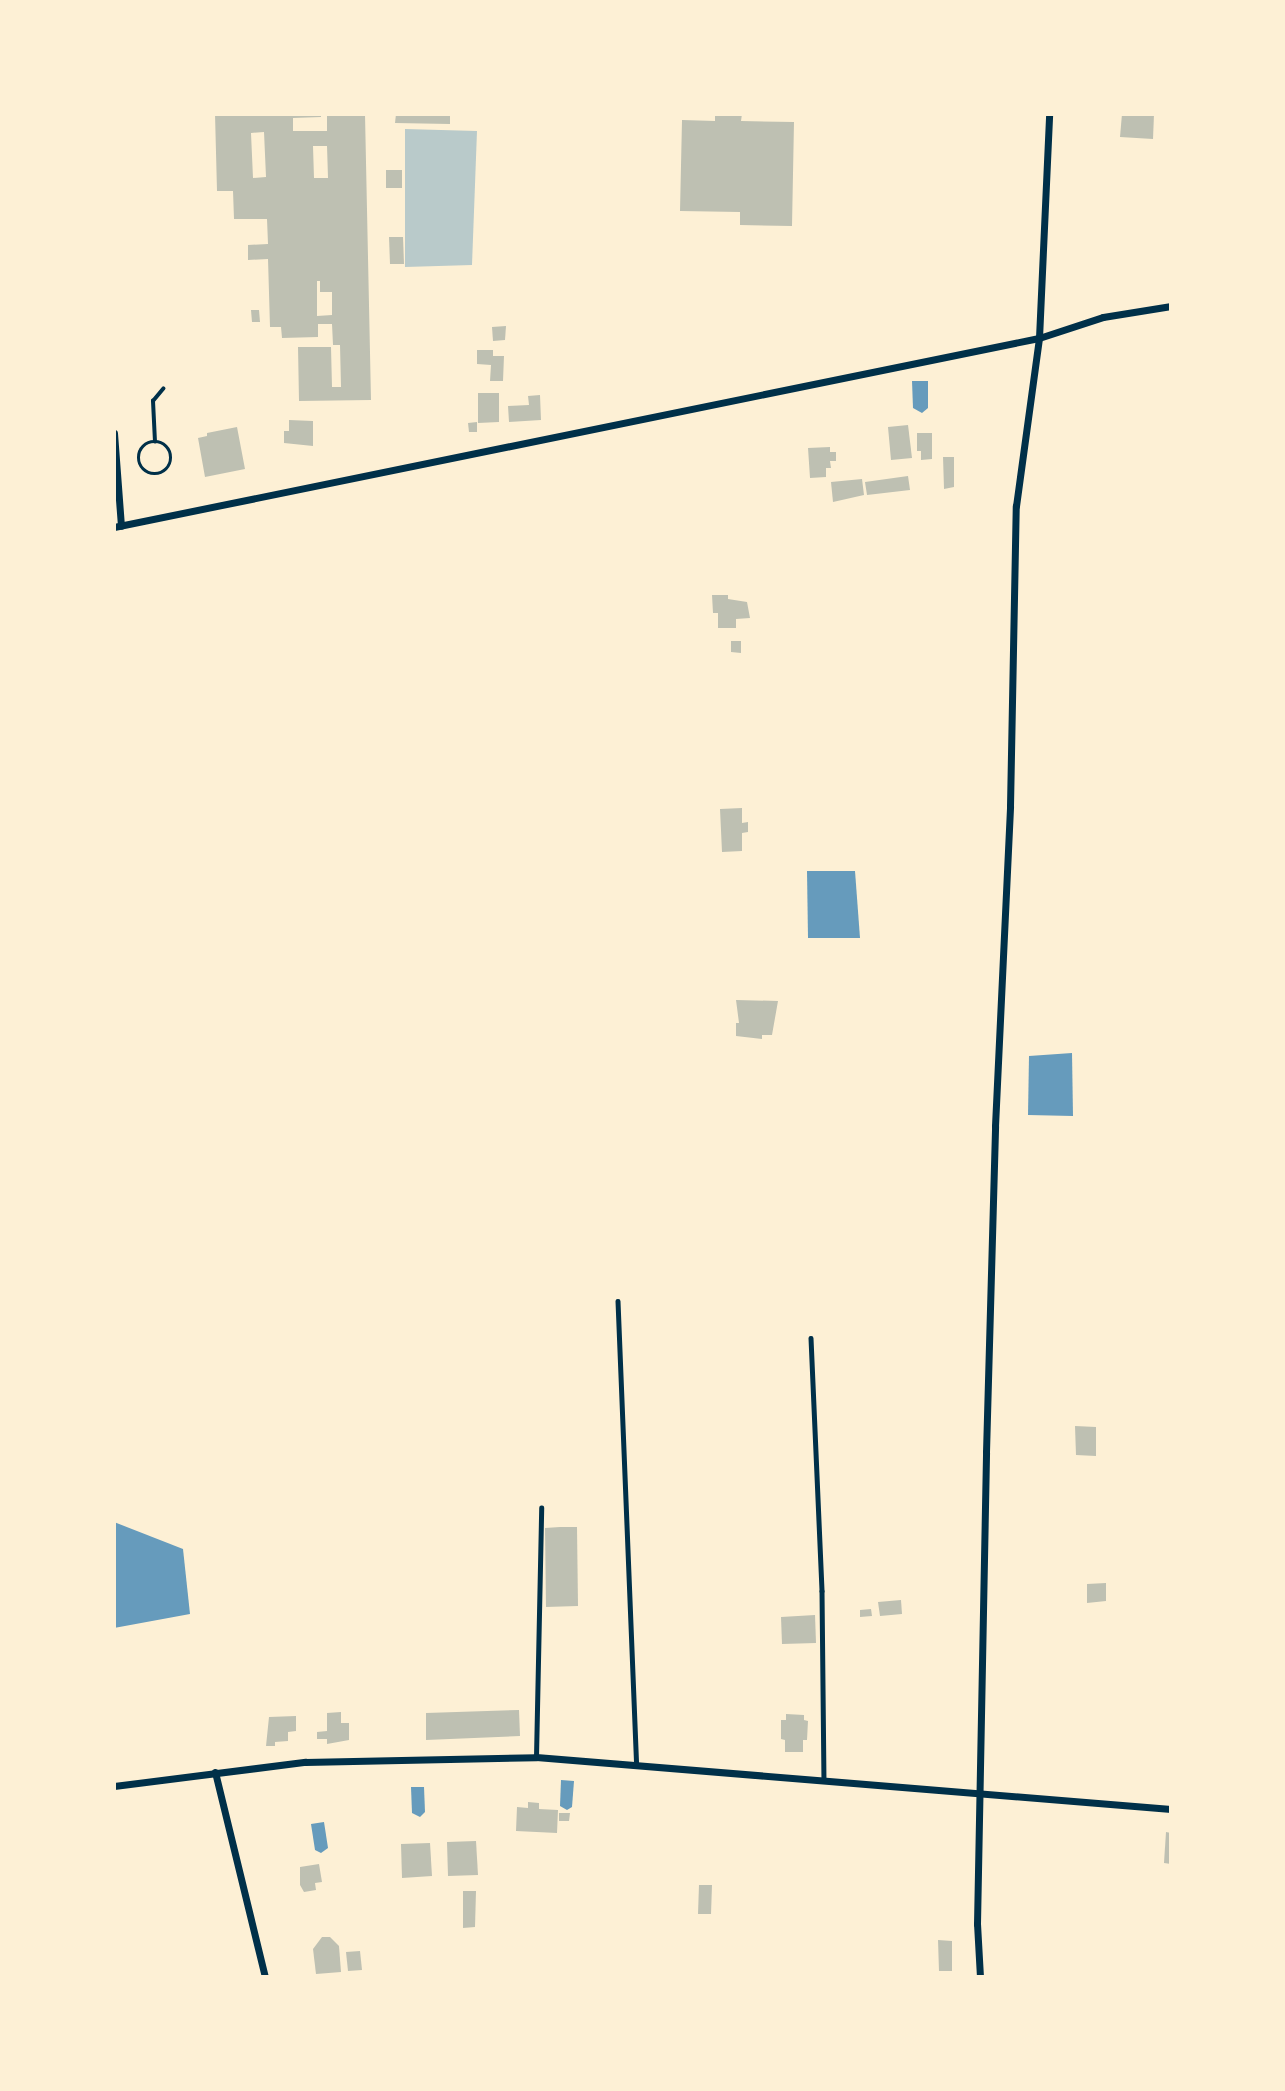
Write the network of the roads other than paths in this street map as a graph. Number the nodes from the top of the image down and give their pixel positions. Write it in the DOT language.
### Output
graph roads {
  1 [pos="1049,114"];
  2 [pos="1171,306"];
  3 [pos="1039,338"];
  4 [pos="114,433"];
  5 [pos="117,526"];
  6 [pos="618,1301"];
  7 [pos="811,1338"];
  8 [pos="541,1508"];
  9 [pos="536,1757"];
  10 [pos="637,1764"];
  11 [pos="215,1772"];
  12 [pos="824,1781"];
  13 [pos="114,1786"];
  14 [pos="979,1795"];
  15 [pos="1171,1809"];
  16 [pos="265,1977"];
  17 [pos="981,1977"];
  1 -- 3 [label="street"];
  2 -- 3 [label="street"];
  3 -- 5 [label="street"];
  3 -- 14 [label="street"];
  4 -- 5 [label="street"];
  6 -- 10 [label="lane"];
  7 -- 12 [label="lane"];
  8 -- 9 [label="lane"];
  9 -- 10 [label="street"];
  9 -- 11 [label="street"];
  10 -- 12 [label="street"];
  11 -- 13 [label="street"];
  11 -- 16 [label="street"];
  12 -- 14 [label="street"];
  14 -- 15 [label="street"];
  14 -- 17 [label="street"];
}
